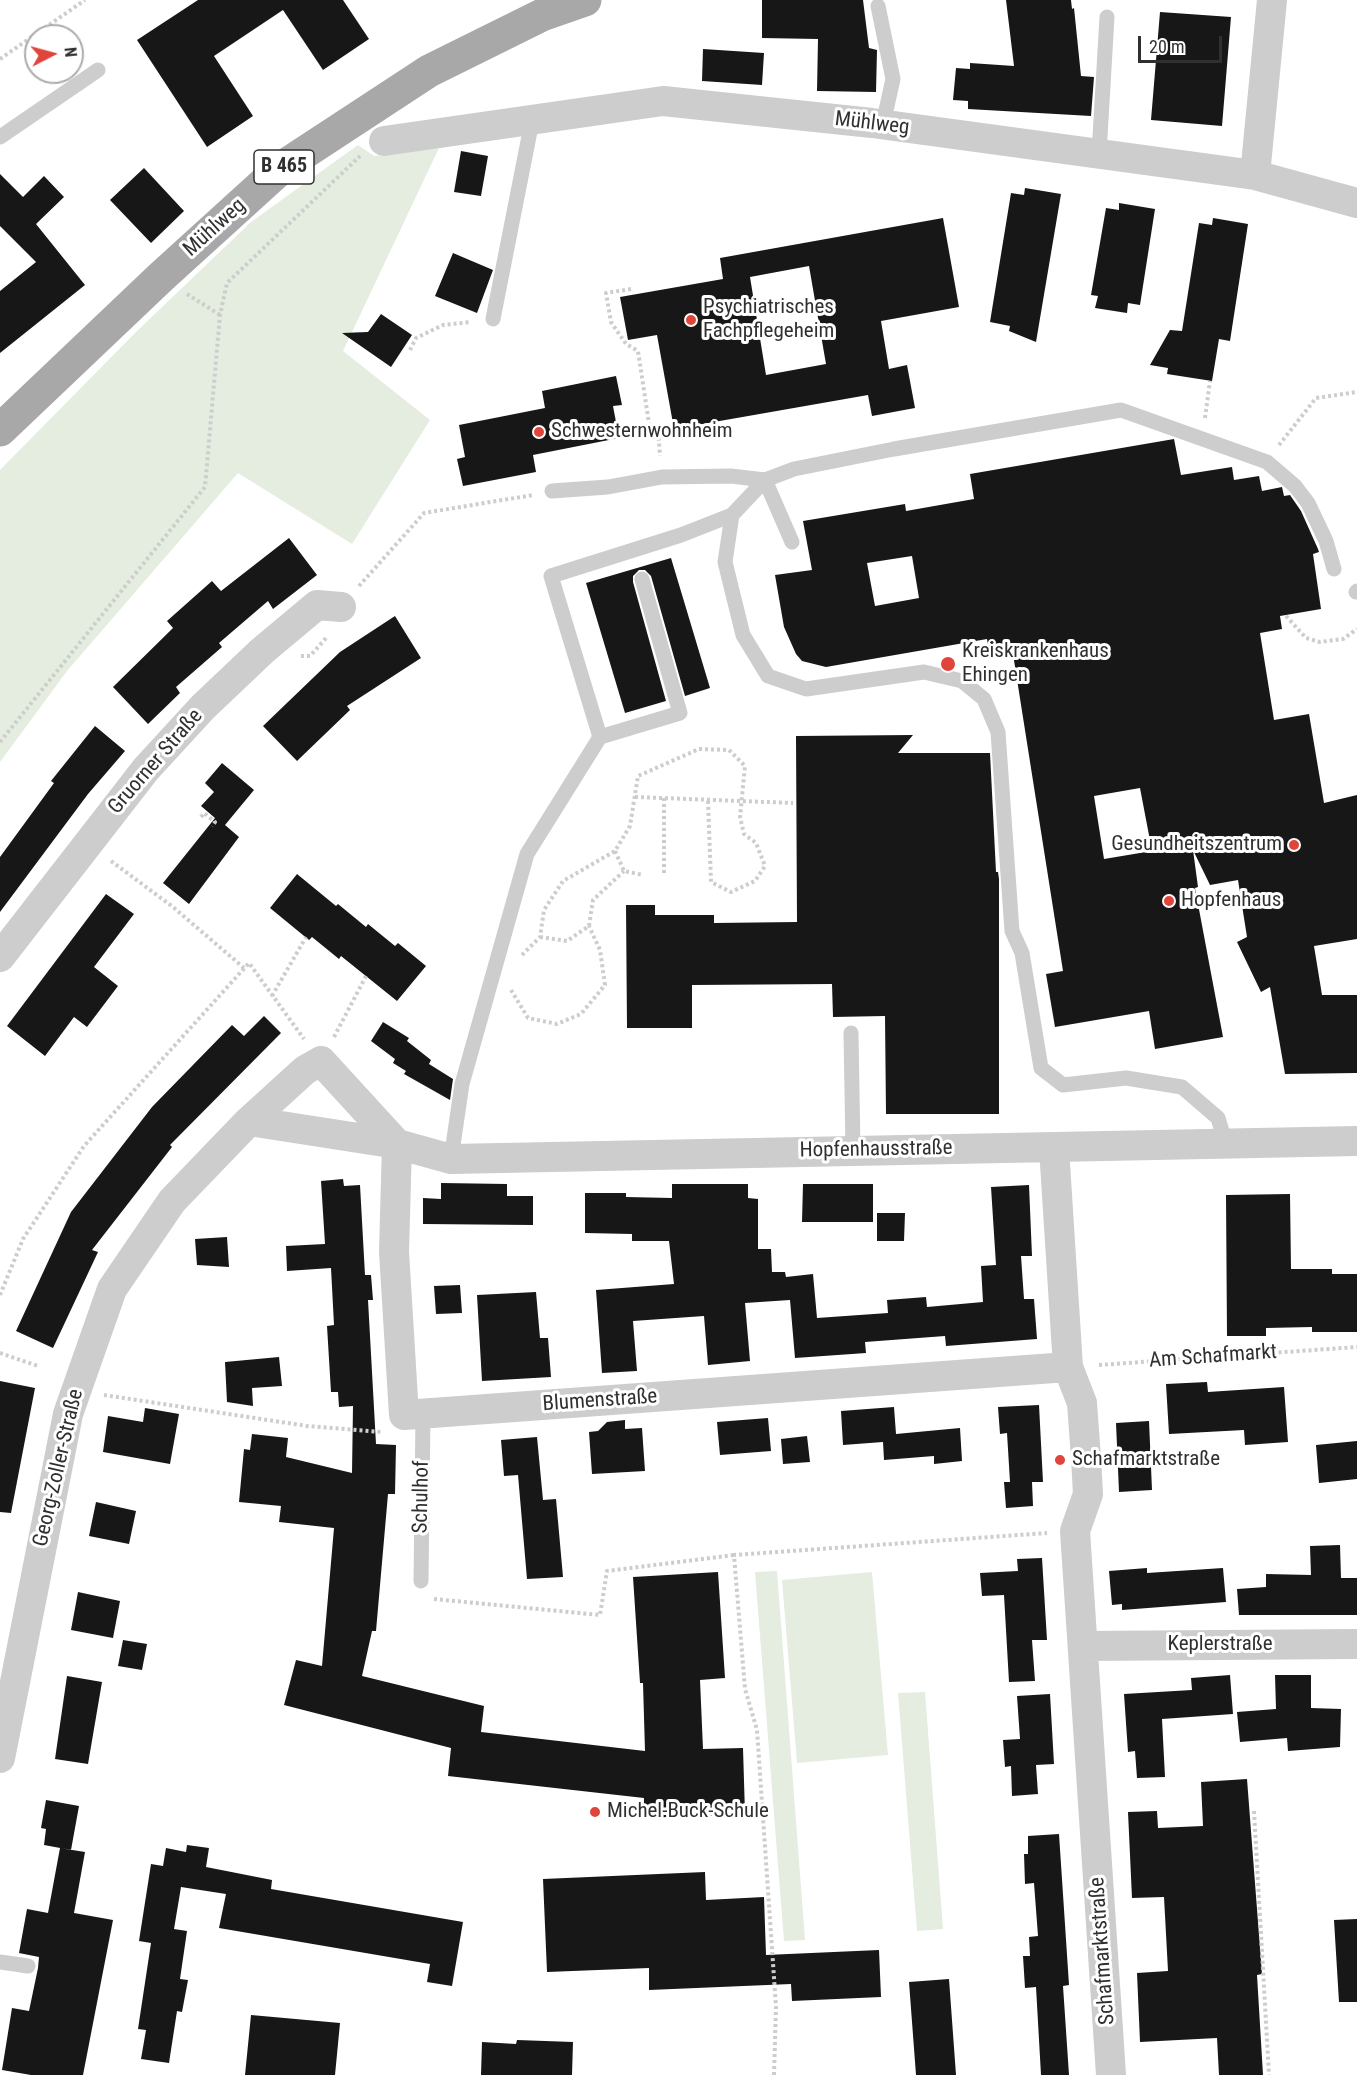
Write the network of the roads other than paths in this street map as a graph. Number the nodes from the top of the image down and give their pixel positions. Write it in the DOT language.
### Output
graph roads {
  1 [pos="585,0"];
  2 [pos="1272,0"];
  3 [pos="878,6"];
  4 [pos="1107,17"];
  5 [pos="98,70"];
  6 [pos="532,121"];
  7 [pos="883,124"];
  8 [pos="0,137"];
  9 [pos="384,141"];
  10 [pos="1099,153"];
  11 [pos="1255,175"];
  12 [pos="1357,203"];
  13 [pos="493,319"];
  14 [pos="0,430"];
  15 [pos="765,480"];
  16 [pos="552,491"];
  17 [pos="732,515"];
  18 [pos="792,542"];
  19 [pos="1334,569"];
  20 [pos="642,579"];
  21 [pos="341,607"];
  22 [pos="600,738"];
  23 [pos="0,957"];
  24 [pos="851,1033"];
  25 [pos="249,1121"];
  26 [pos="1357,1141"];
  27 [pos="397,1144"];
  28 [pos="1226,1145"];
  29 [pos="1054,1148"];
  30 [pos="853,1150"];
  31 [pos="451,1159"];
  32 [pos="1068,1367"];
  33 [pos="413,1415"];
  34 [pos="421,1581"];
  35 [pos="1357,1644"];
  36 [pos="1083,1646"];
  37 [pos="0,1758"];
  38 [pos="0,1962"];
  39 [pos="28,1966"];
  40 [pos="1112,2075"];
  1 -- 14 [label="main road, Mühlweg / B 465"];
  2 -- 11 [label="street"];
  3 -- 7 [label="lane"];
  4 -- 10 [label="lane"];
  5 -- 8 [label="lane"];
  6 -- 7 [label="street, Mühlweg"];
  6 -- 9 [label="street, Mühlweg"];
  6 -- 13 [label="lane"];
  7 -- 10 [label="street, Mühlweg"];
  10 -- 11 [label="street, Mühlweg"];
  11 -- 12 [label="street, Mühlweg"];
  15 -- 16 [label="lane"];
  15 -- 17 [label="lane"];
  15 -- 18 [label="lane"];
  15 -- 19 [label="lane"];
  17 -- 22 [label="lane"];
  17 -- 28 [label="lane"];
  20 -- 22 [label="lane"];
  21 -- 23 [label="street, Gruorner Straße"];
  22 -- 31 [label="lane"];
  24 -- 30 [label="lane"];
  25 -- 27 [label="street"];
  25 -- 27 [label="street, Georg-Zoller-Straße"];
  25 -- 37 [label="street, Georg-Zoller-Straße"];
  26 -- 28 [label="street, Hopfenhausstraße"];
  27 -- 31 [label="street, Hopfenhausstraße"];
  27 -- 33 [label="street"];
  28 -- 29 [label="street, Hopfenhausstraße"];
  29 -- 30 [label="street, Hopfenhausstraße"];
  29 -- 32 [label="street, Schafmarktstraße"];
  30 -- 31 [label="street, Hopfenhausstraße"];
  32 -- 33 [label="street, Blumenstraße"];
  32 -- 36 [label="street, Schafmarktstraße"];
  33 -- 34 [label="lane, Schulhof"];
  35 -- 36 [label="street, Keplerstraße"];
  36 -- 40 [label="street, Schafmarktstraße"];
  38 -- 39 [label="lane"];
}
